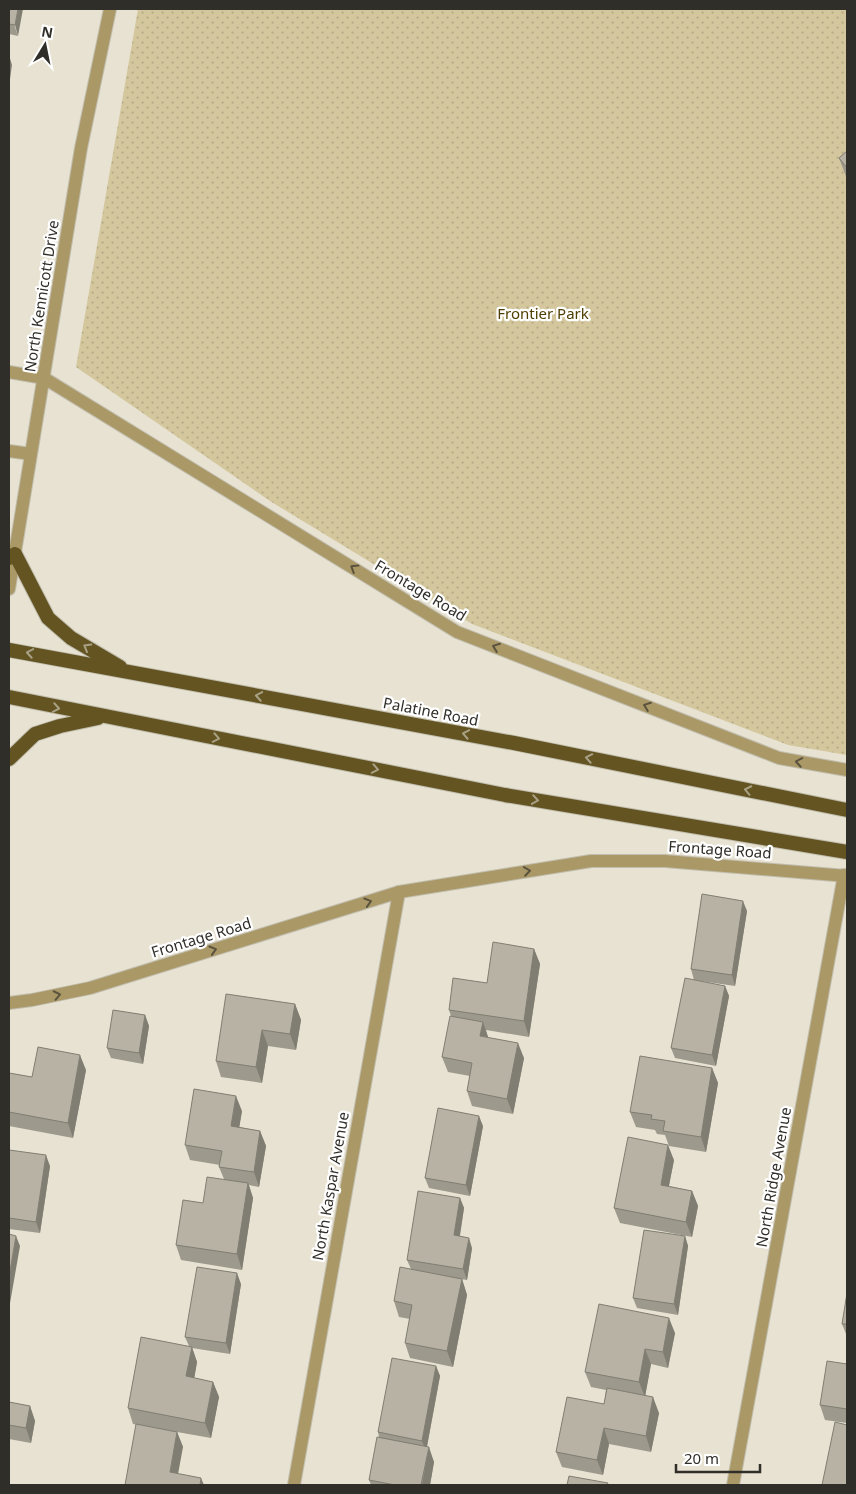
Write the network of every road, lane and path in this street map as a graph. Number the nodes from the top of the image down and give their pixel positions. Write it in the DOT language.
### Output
graph roads {
  1 [pos="110,9"];
  2 [pos="9,372"];
  3 [pos="44,378"];
  4 [pos="9,451"];
  5 [pos="31,454"];
  6 [pos="12,556"];
  7 [pos="9,589"];
  8 [pos="9,650"];
  9 [pos="129,672"];
  10 [pos="9,697"];
  11 [pos="108,716"];
  12 [pos="9,759"];
  13 [pos="847,770"];
  14 [pos="847,810"];
  15 [pos="847,852"];
  16 [pos="846,876"];
  17 [pos="399,892"];
  18 [pos="9,1002"];
  19 [pos="294,1485"];
  20 [pos="733,1485"];
  1 -- 3 [label="street, North Kennicott Drive"];
  2 -- 3 [label="street, Frontage Road"];
  3 -- 5 [label="street, North Kennicott Drive"];
  13 -- 3 [label="street, Frontage Road, one-way"];
  4 -- 5 [label="street"];
  5 -- 6 [label="street, North Kennicott Drive"];
  6 -- 7 [label="street, North Kennicott Drive"];
  9 -- 6 [label="highway, one-way"];
  9 -- 8 [label="highway, Palatine Road, one-way"];
  14 -- 9 [label="highway, Palatine Road, one-way"];
  10 -- 11 [label="highway, one-way"];
  11 -- 12 [label="highway"];
  11 -- 15 [label="highway, one-way"];
  17 -- 16 [label="street, Frontage Road, one-way"];
  16 -- 20 [label="street, North Ridge Avenue"];
  18 -- 17 [label="street, Frontage Road, one-way"];
  17 -- 19 [label="street, North Kaspar Avenue"];
}
